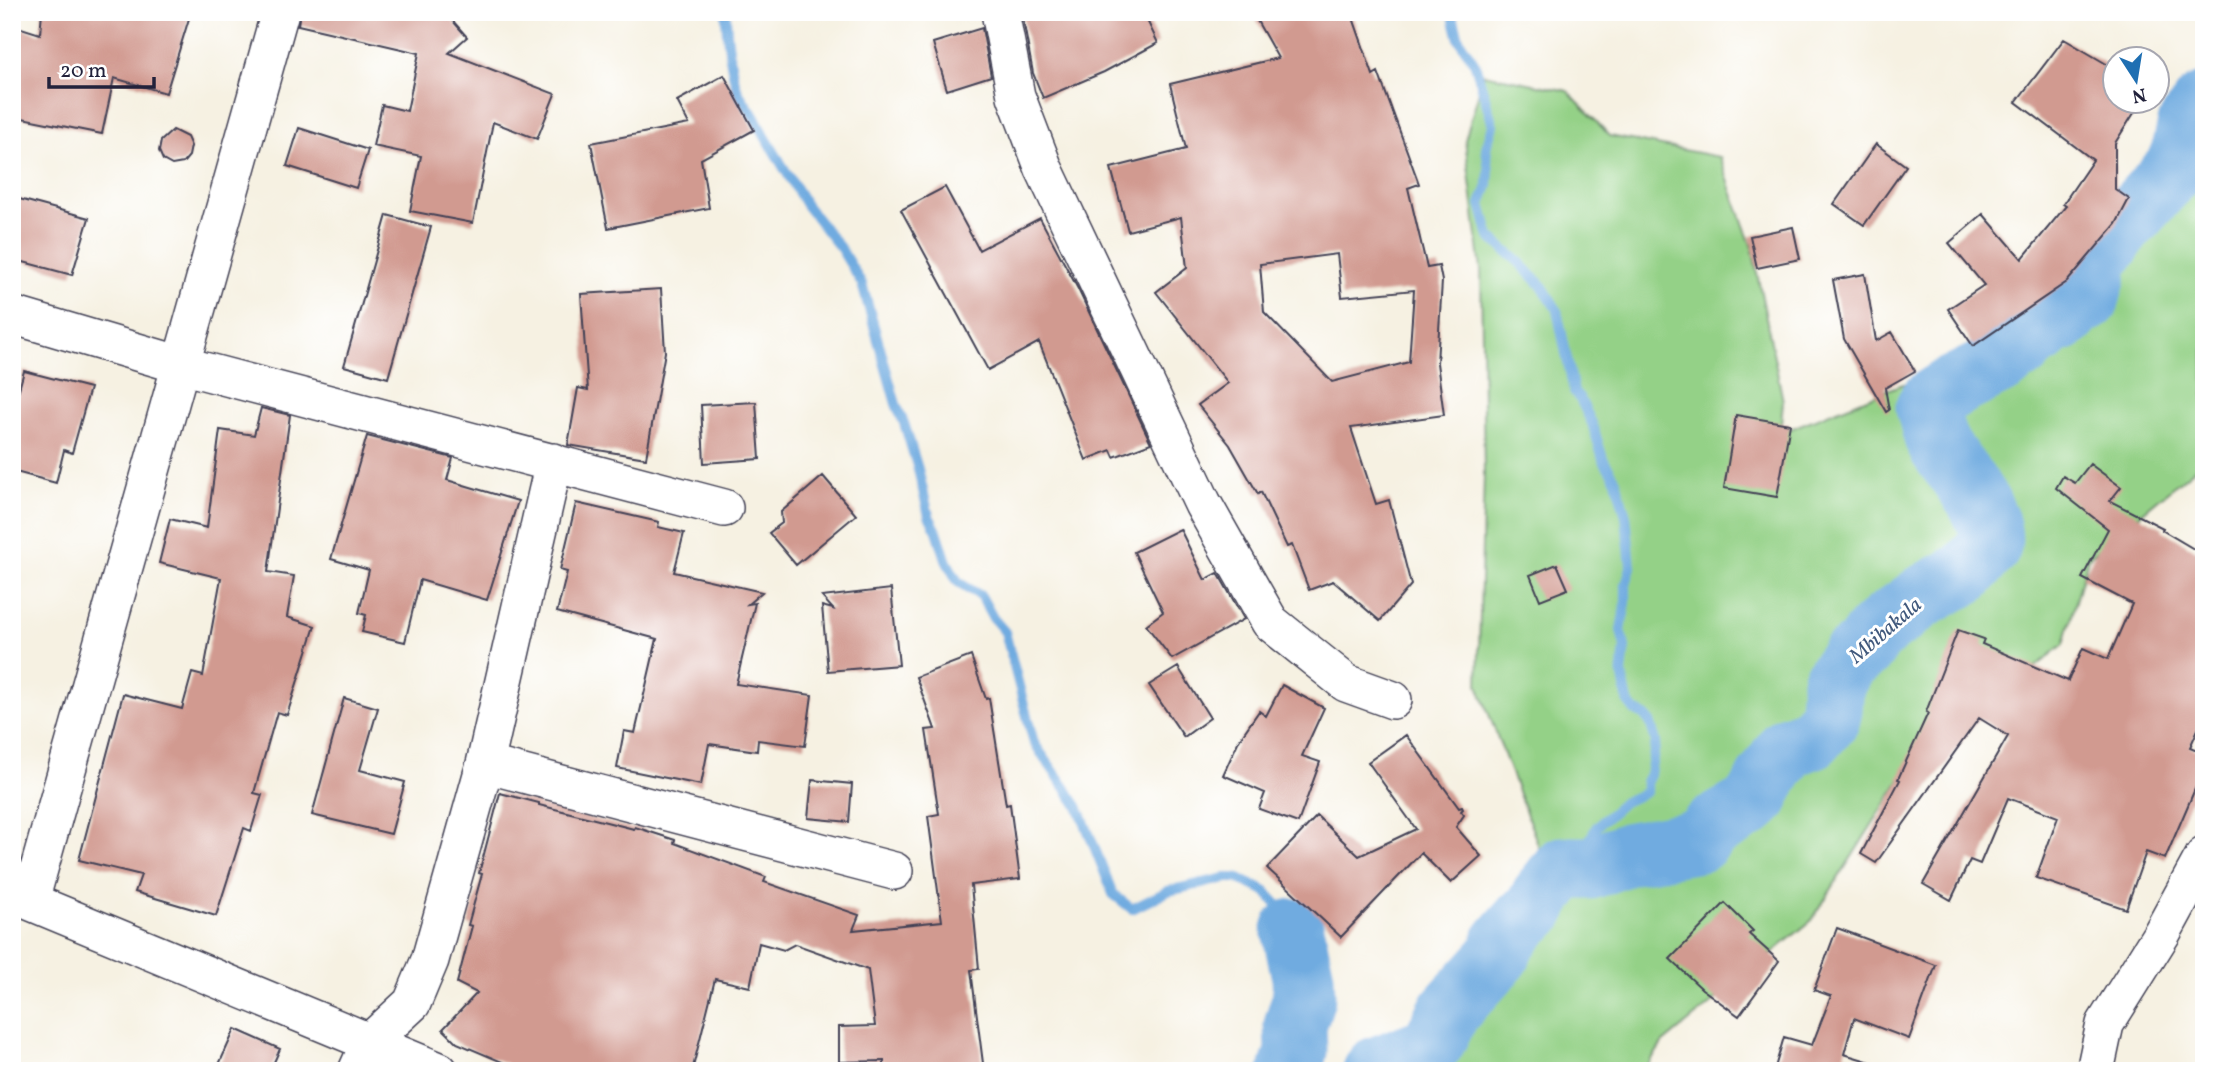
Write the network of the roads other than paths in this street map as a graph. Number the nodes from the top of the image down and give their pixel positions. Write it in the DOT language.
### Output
graph roads {
  1 [pos="279,12"];
  2 [pos="1000,12"];
  3 [pos="12,315"];
  4 [pos="181,365"];
  5 [pos="554,463"];
  6 [pos="724,508"];
  7 [pos="1393,700"];
  8 [pos="485,764"];
  9 [pos="2204,856"];
  10 [pos="894,871"];
  11 [pos="21,898"];
  12 [pos="364,1056"];
  13 [pos="439,1071"];
  14 [pos="2095,1071"];
  1 -- 4 [label="street"];
  2 -- 7 [label="street"];
  3 -- 4 [label="street"];
  4 -- 5 [label="street"];
  4 -- 11 [label="street"];
  5 -- 6 [label="street"];
  5 -- 8 [label="street"];
  8 -- 10 [label="street"];
  8 -- 12 [label="street"];
  9 -- 14 [label="street"];
  11 -- 12 [label="street"];
  12 -- 13 [label="street"];
}
